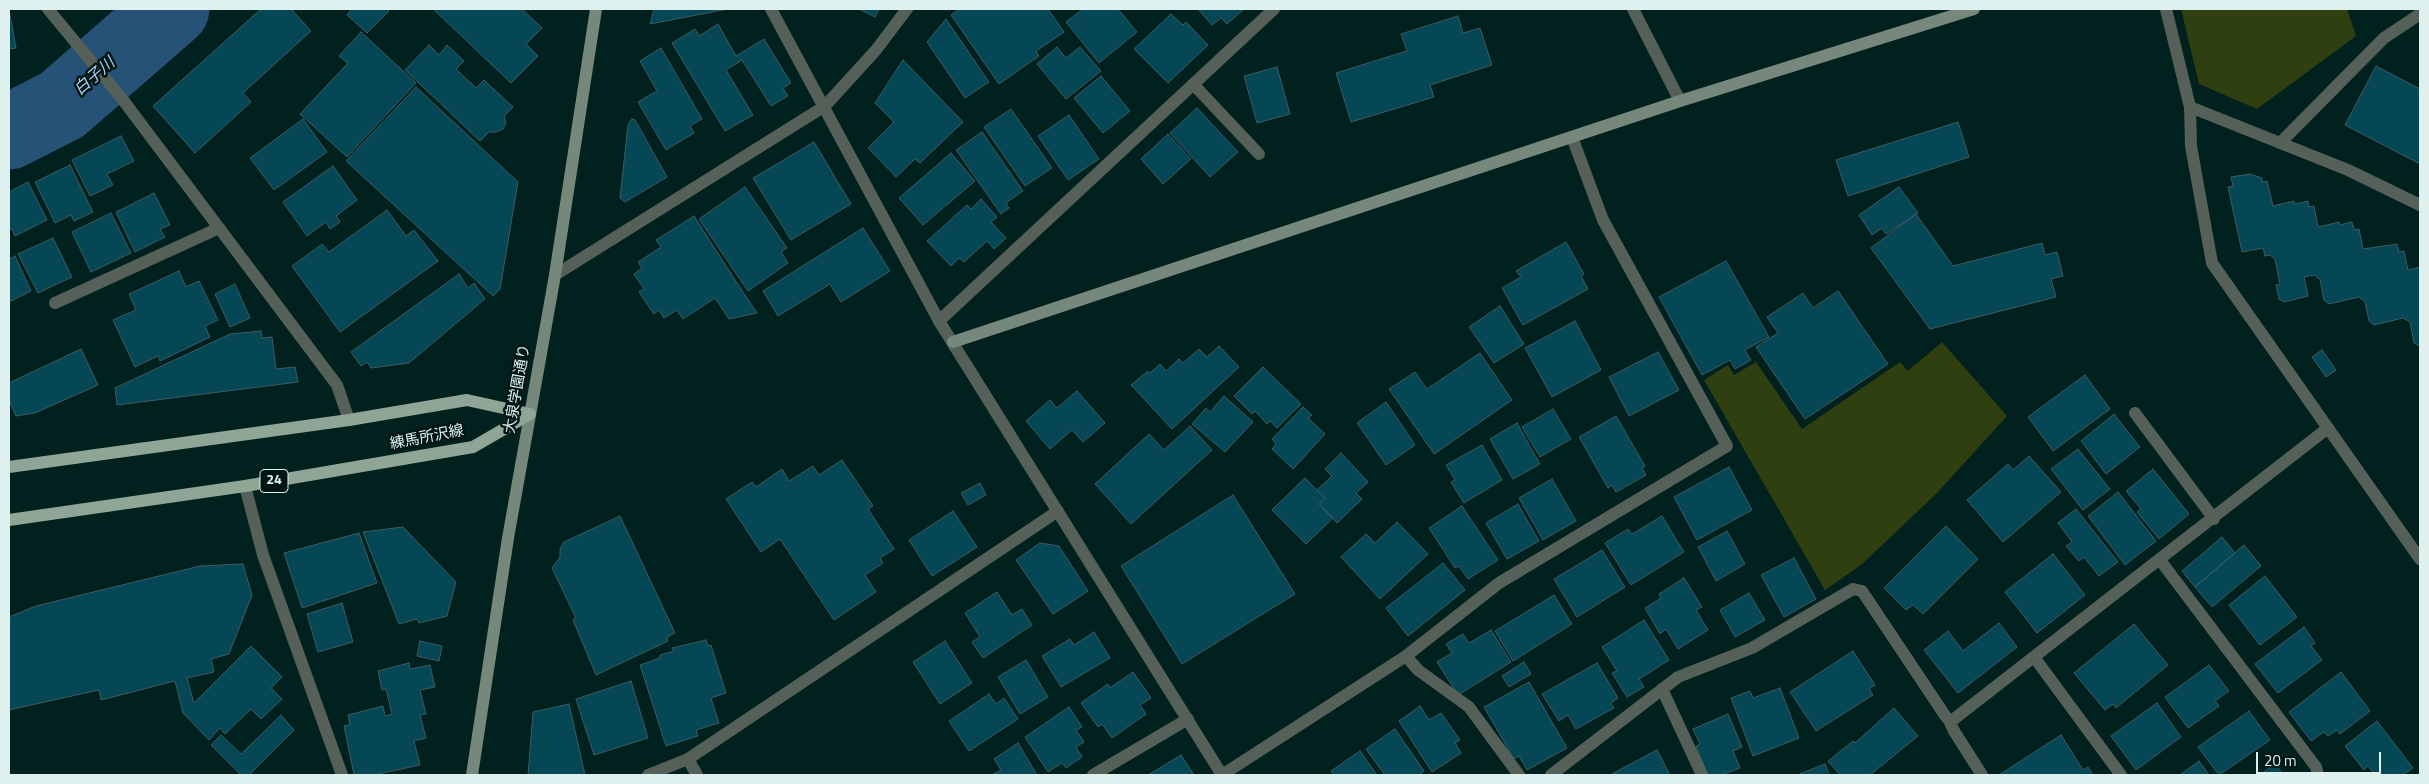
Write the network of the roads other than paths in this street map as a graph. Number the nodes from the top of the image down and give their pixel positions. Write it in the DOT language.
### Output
graph roads {
  1 [pos="48,9"];
  2 [pos="596,9"];
  3 [pos="771,9"];
  4 [pos="907,9"];
  5 [pos="1274,9"];
  6 [pos="1633,9"];
  7 [pos="1974,9"];
  8 [pos="2166,9"];
  9 [pos="2420,14"];
  10 [pos="1194,84"];
  11 [pos="1680,101"];
  12 [pos="825,106"];
  13 [pos="2190,107"];
  14 [pos="1572,137"];
  15 [pos="2280,143"];
  16 [pos="1259,154"];
  17 [pos="2420,205"];
  18 [pos="219,228"];
  19 [pos="555,275"];
  20 [pos="54,303"];
  21 [pos="939,321"];
  22 [pos="953,342"];
  23 [pos="2135,413"];
  24 [pos="530,414"];
  25 [pos="349,420"];
  26 [pos="2328,428"];
  27 [pos="9,467"];
  28 [pos="245,486"];
  29 [pos="1058,511"];
  30 [pos="2214,519"];
  31 [pos="9,520"];
  32 [pos="2420,559"];
  33 [pos="2160,560"];
  34 [pos="1406,656"];
  35 [pos="2034,657"];
  36 [pos="1662,689"];
  37 [pos="1188,719"];
  38 [pos="1949,720"];
  39 [pos="688,759"];
  40 [pos="342,775"];
  41 [pos="472,775"];
  42 [pos="648,775"];
  43 [pos="697,775"];
  44 [pos="1093,775"];
  45 [pos="1222,775"];
  46 [pos="1519,775"];
  47 [pos="1551,775"];
  48 [pos="1702,775"];
  49 [pos="1982,775"];
  50 [pos="2121,775"];
  51 [pos="2318,775"];
  1 -- 18 [label="street"];
  2 -- 19 [label="street, 大泉学園通り"];
  3 -- 12 [label="street"];
  4 -- 12 [label="street"];
  5 -- 10 [label="street"];
  6 -- 11 [label="street"];
  7 -- 11 [label="street"];
  8 -- 13 [label="street"];
  9 -- 15 [label="street"];
  10 -- 16 [label="street"];
  10 -- 21 [label="street"];
  11 -- 14 [label="street"];
  12 -- 19 [label="street"];
  12 -- 21 [label="street"];
  13 -- 15 [label="street"];
  13 -- 26 [label="street"];
  14 -- 22 [label="street"];
  14 -- 34 [label="street"];
  15 -- 17 [label="street"];
  18 -- 20 [label="street"];
  18 -- 25 [label="street"];
  19 -- 24 [label="street, 大泉学園通り"];
  21 -- 22 [label="street"];
  22 -- 29 [label="street"];
  23 -- 30 [label="street"];
  24 -- 25 [label="main road, 練馬所沢線"];
  24 -- 28 [label="main road, 練馬所沢線 / 24"];
  24 -- 41 [label="street, 大泉学園通り"];
  25 -- 27 [label="main road, 練馬所沢線"];
  26 -- 30 [label="street"];
  26 -- 32 [label="street"];
  28 -- 31 [label="main road, 練馬所沢線 / 24"];
  28 -- 40 [label="street"];
  29 -- 37 [label="street"];
  29 -- 39 [label="street"];
  30 -- 33 [label="street"];
  33 -- 35 [label="street"];
  33 -- 51 [label="street"];
  34 -- 45 [label="street"];
  34 -- 46 [label="street"];
  35 -- 38 [label="street"];
  35 -- 50 [label="street"];
  36 -- 38 [label="street"];
  36 -- 47 [label="street"];
  36 -- 48 [label="street"];
  37 -- 44 [label="street"];
  37 -- 45 [label="street"];
  38 -- 49 [label="street"];
  39 -- 42 [label="street"];
  39 -- 43 [label="street"];
}
